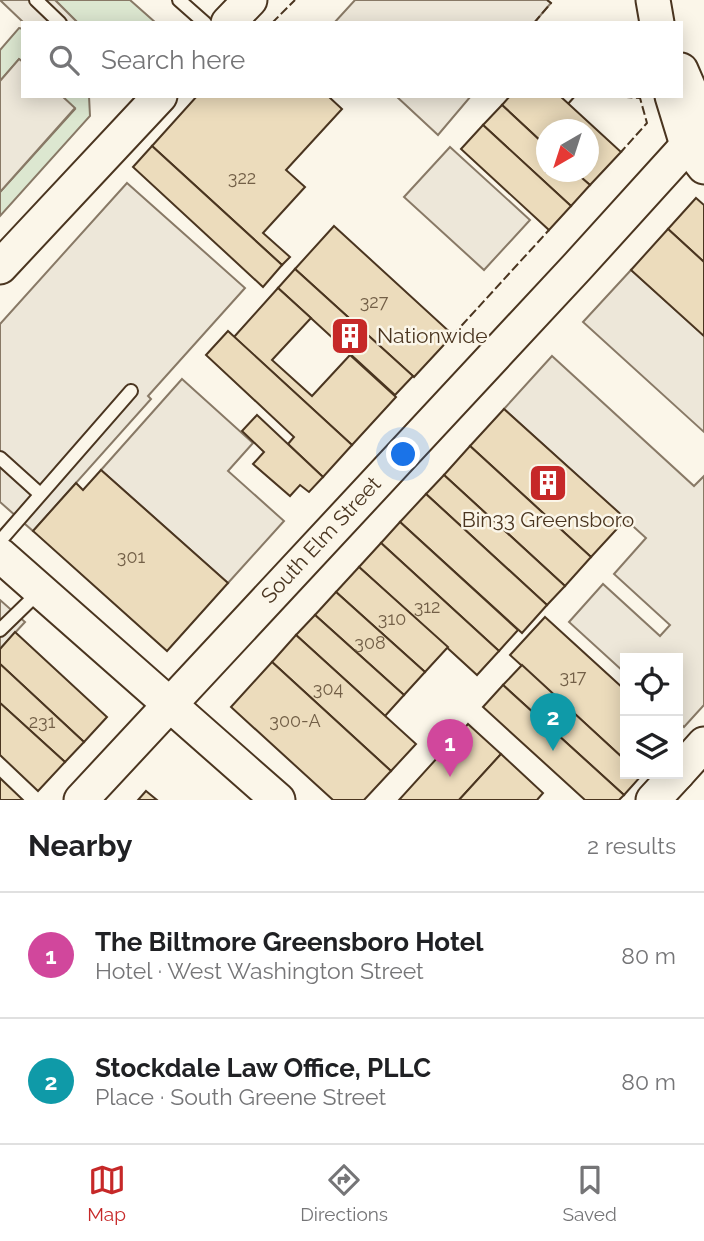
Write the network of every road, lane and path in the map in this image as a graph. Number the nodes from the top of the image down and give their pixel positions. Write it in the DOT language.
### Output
graph roads {
  1 [pos="37,0"];
  2 [pos="179,0"];
  3 [pos="250,0"];
  4 [pos="653,0"];
  5 [pos="667,0"];
  6 [pos="58,21"];
  7 [pos="203,21"];
  8 [pos="230,21"];
  9 [pos="657,21"];
  10 [pos="670,21"];
  11 [pos="683,77"];
  12 [pos="673,98"];
  13 [pos="151,99"];
  14 [pos="700,141"];
  15 [pos="0,267"];
  16 [pos="131,391"];
  17 [pos="0,458"];
  18 [pos="40,494"];
  19 [pos="0,541"];
  20 [pos="0,555"];
  21 [pos="41,590"];
  22 [pos="0,629"];
  23 [pos="169,703"];
  24 [pos="704,744"];
  25 [pos="683,767"];
  26 [pos="672,779"];
  27 [pos="81,800"];
  28 [pos="278,800"];
  29 [pos="653,800"];
  1 -- 6 [label="lane"];
  2 -- 7 [label="lane"];
  3 -- 8 [label="street"];
  4 -- 9 [label="street"];
  5 -- 10 [label="street"];
  11 -- 14 [label="street"];
  12 -- 14 [label="street"];
  13 -- 15 [label="street"];
  14 -- 23 [label="street, South Elm Street"];
  16 -- 18 [label="lane"];
  17 -- 18 [label="lane"];
  18 -- 19 [label="lane"];
  20 -- 21 [label="street"];
  21 -- 22 [label="lane"];
  21 -- 23 [label="street"];
  23 -- 27 [label="street, South Elm Street"];
  23 -- 28 [label="street"];
  24 -- 25 [label="street"];
  26 -- 29 [label="street"];
}
